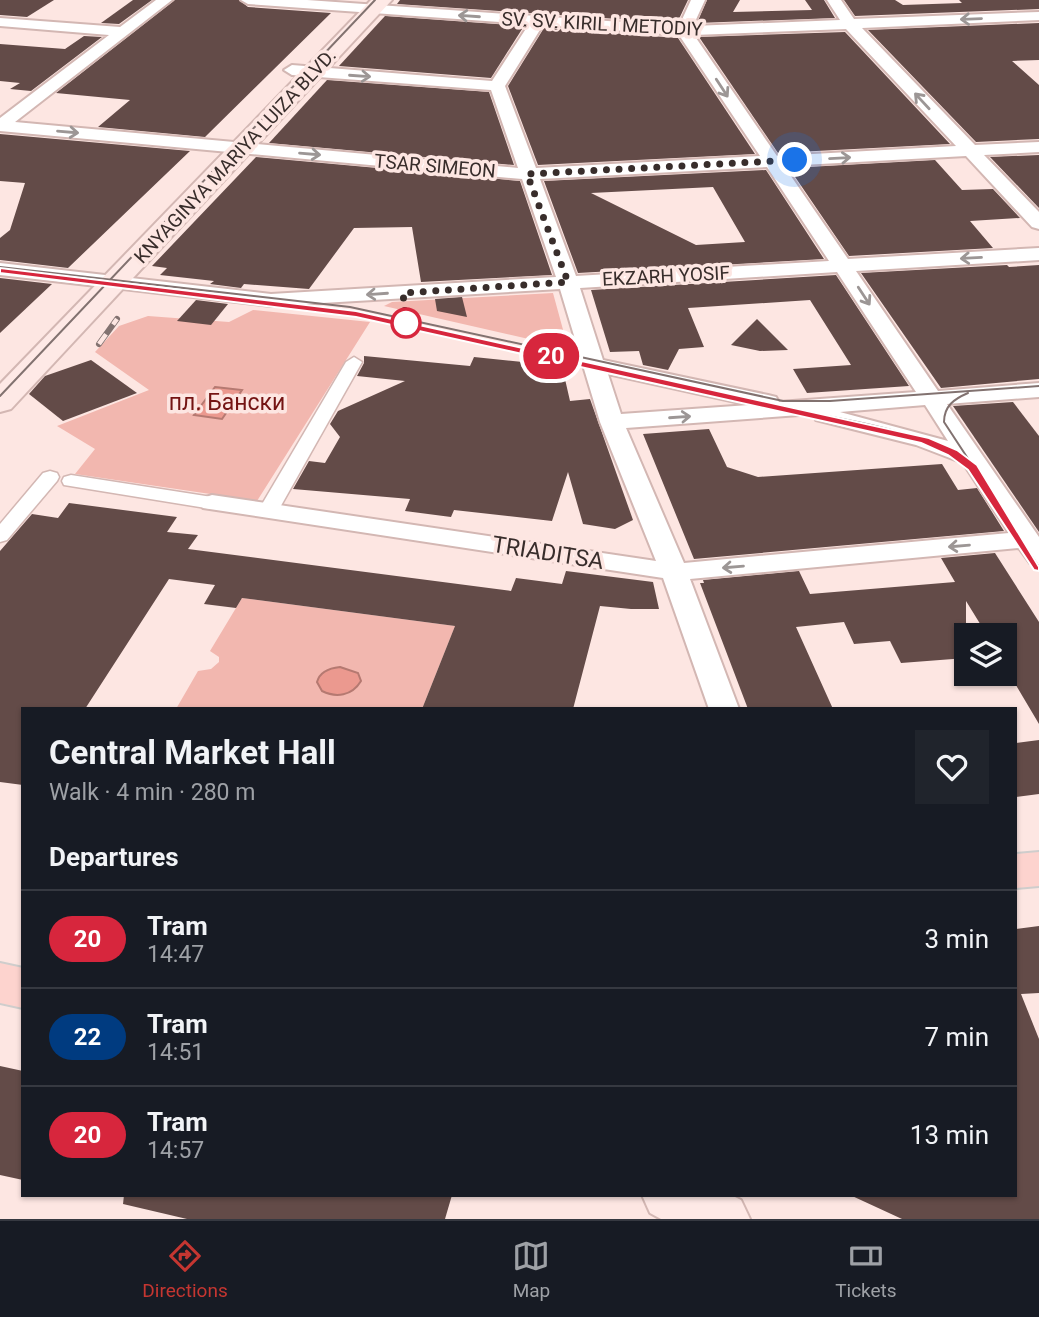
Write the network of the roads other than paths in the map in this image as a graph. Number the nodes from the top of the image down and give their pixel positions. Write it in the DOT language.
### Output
graph roads {
  1 [pos="165,0"];
  2 [pos="248,0"];
  3 [pos="698,0"];
  4 [pos="834,0"];
  5 [pos="999,0"];
  6 [pos="368,4"];
  7 [pos="1020,16"];
  8 [pos="1039,16"];
  9 [pos="538,21"];
  10 [pos="0,22"];
  11 [pos="850,24"];
  12 [pos="684,31"];
  13 [pos="124,32"];
  14 [pos="1039,33"];
  15 [pos="303,71"];
  16 [pos="497,86"];
  17 [pos="0,126"];
  18 [pos="217,146"];
  19 [pos="1039,147"];
  20 [pos="242,148"];
  21 [pos="968,151"];
  22 [pos="771,162"];
  23 [pos="527,174"];
  24 [pos="1039,223"];
  25 [pos="1039,254"];
  26 [pos="845,266"];
  27 [pos="0,269"];
  28 [pos="102,281"];
  29 [pos="568,282"];
  30 [pos="354,362"];
  31 [pos="593,364"];
  32 [pos="0,372"];
  33 [pos="1039,390"];
  34 [pos="932,398"];
  35 [pos="0,402"];
  36 [pos="800,408"];
  37 [pos="612,422"];
  38 [pos="972,458"];
  39 [pos="50,477"];
  40 [pos="71,481"];
  41 [pos="212,503"];
  42 [pos="268,511"];
  43 [pos="0,536"];
  44 [pos="1033,548"];
  45 [pos="674,572"];
  46 [pos="723,707"];
  47 [pos="1039,869"];
  48 [pos="1017,871"];
  49 [pos="0,984"];
  50 [pos="21,988"];
  51 [pos="674,1197"];
  52 [pos="721,1219"];
  1 -- 13 [label="street"];
  2 -- 6 [label="street, SV. SV. KIRIL I METODIY"];
  3 -- 12 [label="street"];
  4 -- 11 [label="street"];
  5 -- 7 [label="street"];
  9 -- 6 [label="street, SV. SV. KIRIL I METODIY, one-way"];
  6 -- 15 [label="main road, KNYAGINYA MARIYA LUIZA BLVD."];
  7 -- 8 [label="street, SV. SV. KIRIL I METODIY"];
  7 -- 11 [label="street, SV. SV. KIRIL I METODIY, one-way"];
  7 -- 14 [label="street"];
  9 -- 12 [label="street, SV. SV. KIRIL I METODIY"];
  9 -- 16 [label="street"];
  10 -- 13 [label="street"];
  11 -- 12 [label="street, SV. SV. KIRIL I METODIY"];
  21 -- 11 [label="street, one-way"];
  12 -- 22 [label="street, one-way"];
  13 -- 17 [label="street"];
  15 -- 16 [label="street, one-way"];
  15 -- 18 [label="main road, KNYAGINYA MARIYA LUIZA BLVD."];
  15 -- 20 [label="main road, KNYAGINYA MARIYA LUIZA BLVD."];
  16 -- 23 [label="street"];
  17 -- 18 [label="street, TSAR SIMEON, one-way"];
  18 -- 20 [label="street, TSAR SIMEON"];
  18 -- 28 [label="main road, KNYAGINYA MARIYA LUIZA BLVD."];
  19 -- 21 [label="street, TSAR SIMEON"];
  20 -- 23 [label="street, TSAR SIMEON, one-way"];
  20 -- 28 [label="main road, KNYAGINYA MARIYA LUIZA BLVD."];
  22 -- 21 [label="street, TSAR SIMEON, one-way"];
  21 -- 24 [label="street"];
  22 -- 23 [label="street, TSAR SIMEON"];
  22 -- 26 [label="street"];
  23 -- 29 [label="street"];
  25 -- 26 [label="street, EKZARH YOSIF, one-way"];
  26 -- 29 [label="street, EKZARH YOSIF"];
  26 -- 34 [label="street, one-way"];
  27 -- 28 [label="street, EKZARH YOSIF"];
  29 -- 28 [label="street, EKZARH YOSIF, one-way"];
  28 -- 32 [label="main road, KNYAGINYA MARIYA LUIZA BLVD."];
  28 -- 35 [label="main road, KNYAGINYA MARIYA LUIZA BLVD."];
  29 -- 31 [label="street"];
  30 -- 42 [label="street"];
  31 -- 36 [label="street"];
  31 -- 37 [label="street"];
  33 -- 34 [label="street"];
  34 -- 36 [label="street"];
  34 -- 38 [label="street"];
  37 -- 36 [label="street, one-way"];
  36 -- 38 [label="street"];
  37 -- 45 [label="street"];
  38 -- 44 [label="street"];
  39 -- 43 [label="street"];
  40 -- 41 [label="street, TRIADITSA"];
  41 -- 42 [label="street, TRIADITSA"];
  42 -- 45 [label="street, TRIADITSA"];
  44 -- 45 [label="street, TRIADITSA, one-way"];
  45 -- 46 [label="street"];
  47 -- 48 [label="main road"];
  49 -- 50 [label="main road"];
  51 -- 52 [label="main road"];
}
